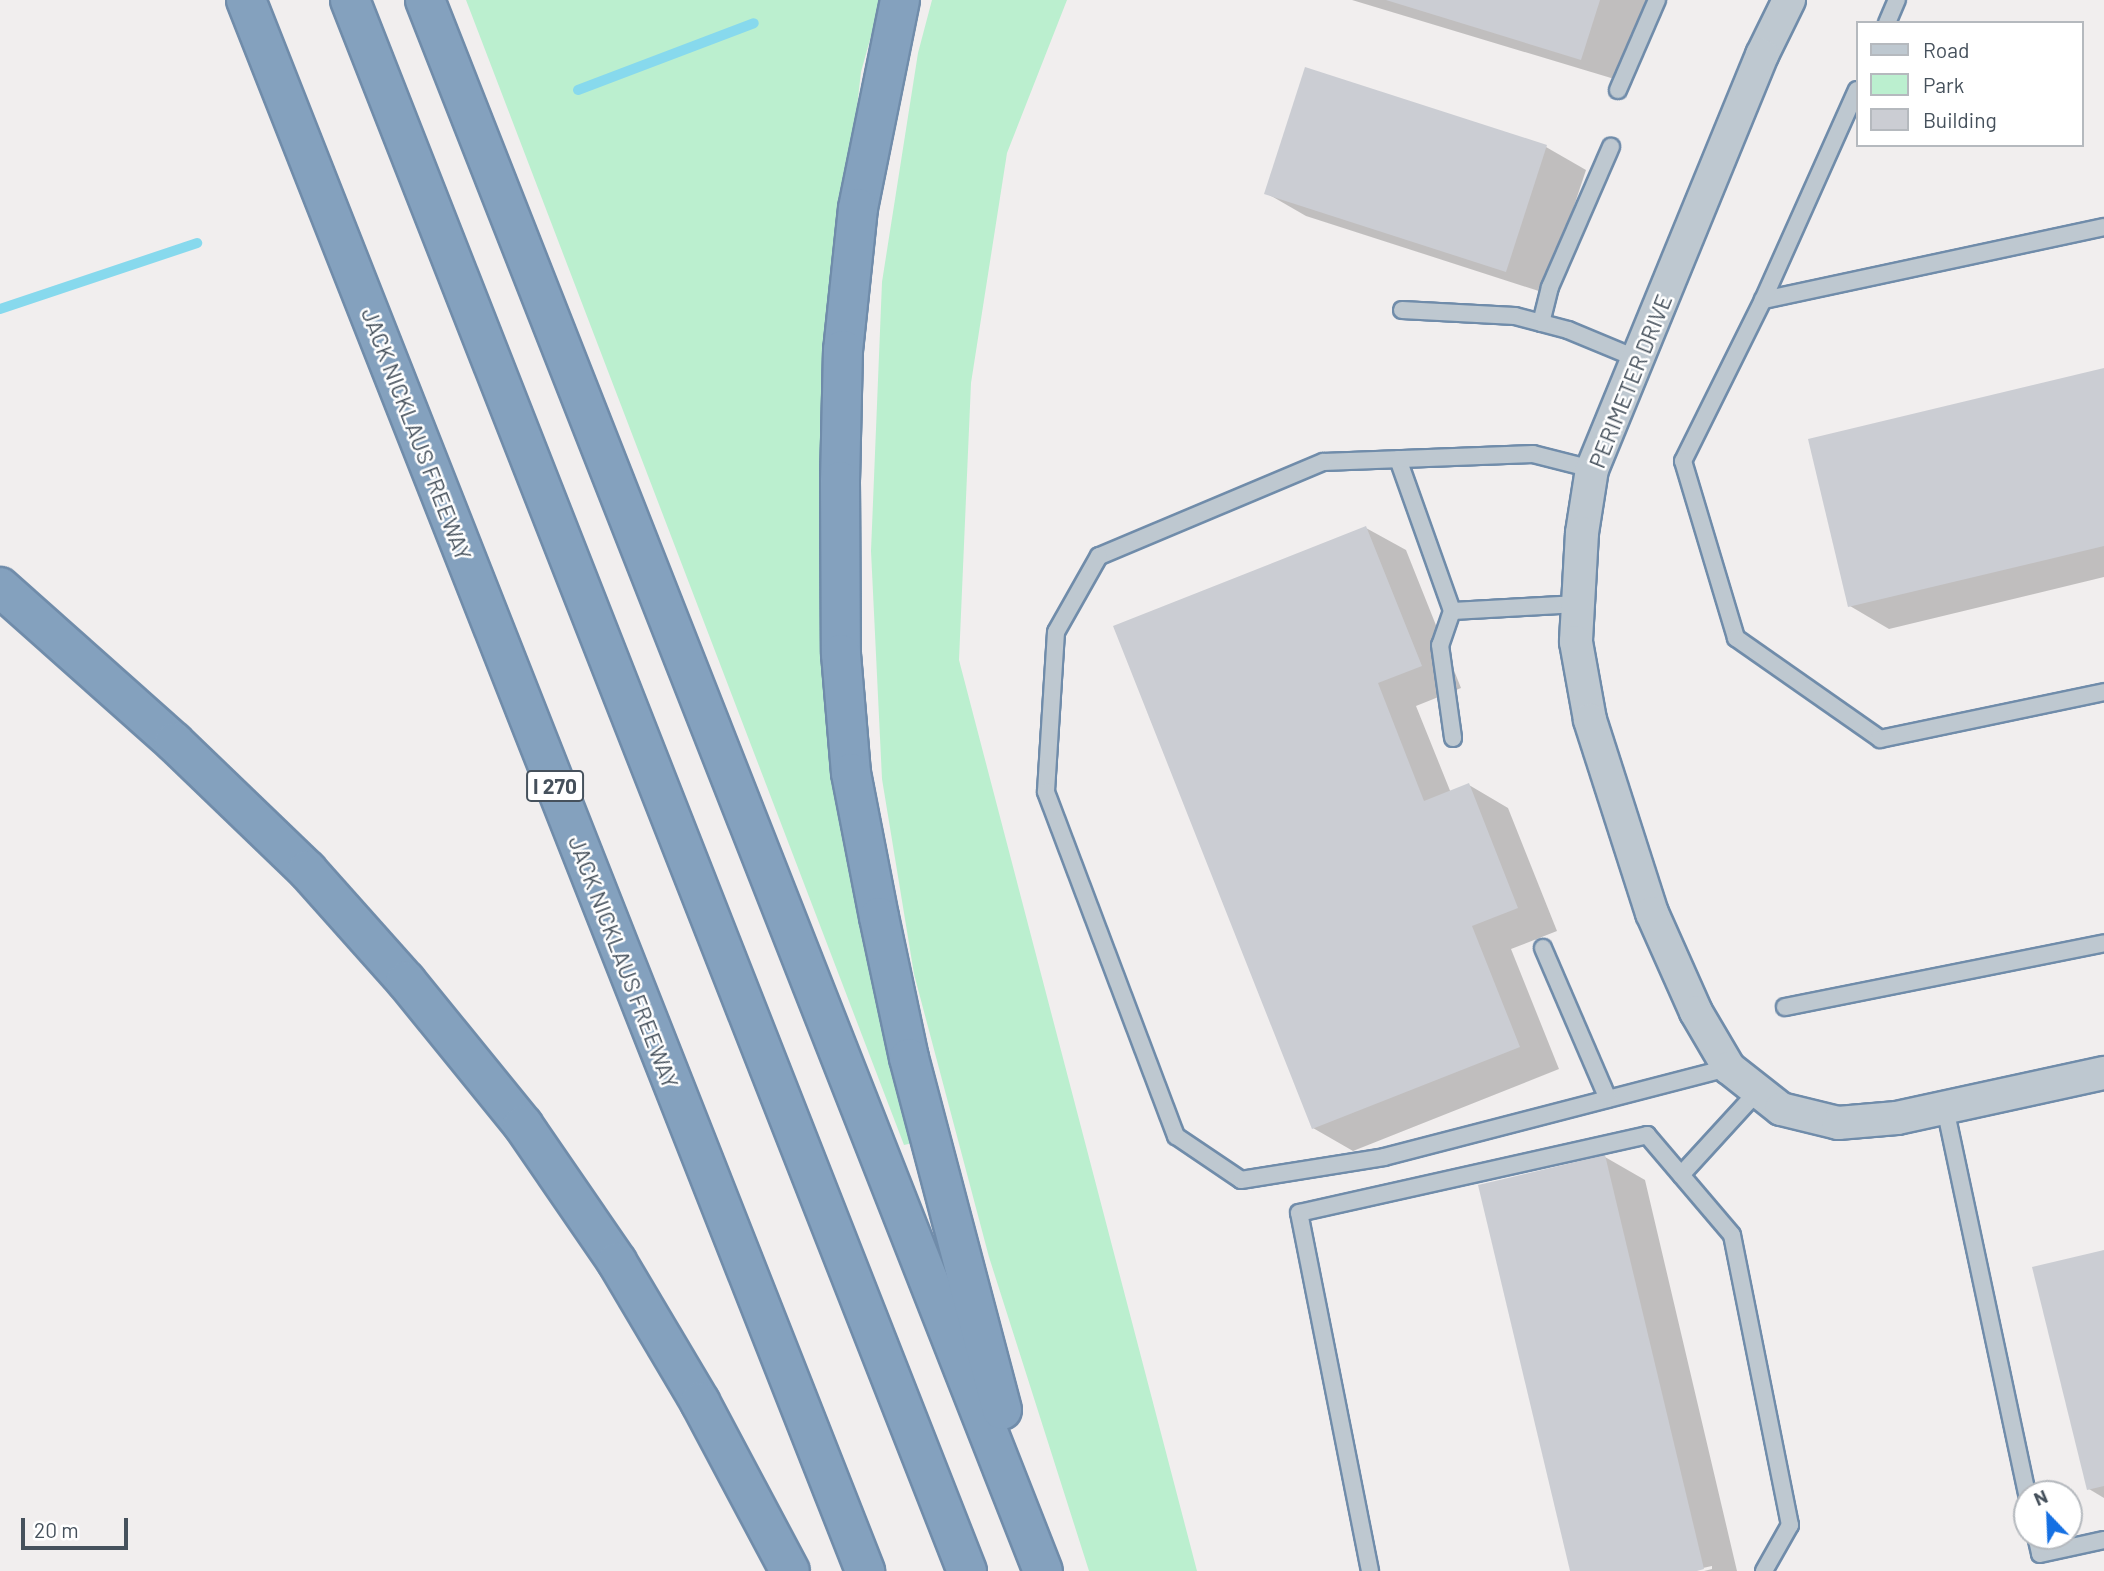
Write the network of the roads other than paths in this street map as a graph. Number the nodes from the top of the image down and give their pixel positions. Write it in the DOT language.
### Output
graph roads {
  1 [pos="246,0"];
  2 [pos="350,0"];
  3 [pos="425,0"];
  4 [pos="900,0"];
  5 [pos="1657,0"];
  6 [pos="1789,0"];
  7 [pos="1898,0"];
  8 [pos="1888,21"];
  9 [pos="1618,90"];
  10 [pos="1856,92"];
  11 [pos="1611,147"];
  12 [pos="2104,227"];
  13 [pos="1763,300"];
  14 [pos="1402,310"];
  15 [pos="1541,323"];
  16 [pos="1638,359"];
  17 [pos="1398,459"];
  18 [pos="1592,469"];
  19 [pos="0,587"];
  20 [pos="1579,604"];
  21 [pos="0,606"];
  22 [pos="1452,611"];
  23 [pos="2104,692"];
  24 [pos="1453,738"];
  25 [pos="174,742"];
  26 [pos="2104,943"];
  27 [pos="1543,948"];
  28 [pos="1785,1007"];
  29 [pos="1729,1069"];
  30 [pos="2104,1073"];
  31 [pos="1608,1100"];
  32 [pos="1769,1100"];
  33 [pos="1945,1108"];
  34 [pos="1681,1175"];
  35 [pos="2024,1480"];
  36 [pos="2104,1540"];
  37 [pos="2083,1545"];
  38 [pos="2039,1550"];
  39 [pos="2058,1550"];
  40 [pos="790,1571"];
  41 [pos="865,1571"];
  42 [pos="967,1571"];
  43 [pos="1044,1571"];
  44 [pos="1370,1571"];
  45 [pos="1764,1571"];
  1 -- 41 [label="highway, JACK NICKLAUS FREEWAY / I 270"];
  2 -- 42 [label="highway"];
  3 -- 43 [label="highway"];
  4 -- 43 [label="highway"];
  5 -- 9 [label="lane"];
  6 -- 16 [label="street, PERIMETER DRIVE"];
  7 -- 8 [label="lane"];
  10 -- 13 [label="lane"];
  11 -- 15 [label="lane"];
  12 -- 13 [label="lane"];
  13 -- 23 [label="lane"];
  14 -- 15 [label="lane"];
  15 -- 16 [label="lane"];
  16 -- 18 [label="street, PERIMETER DRIVE"];
  17 -- 18 [label="lane"];
  17 -- 22 [label="lane"];
  17 -- 31 [label="lane"];
  18 -- 20 [label="street, PERIMETER DRIVE"];
  19 -- 25 [label="highway"];
  20 -- 22 [label="lane"];
  20 -- 29 [label="street, PERIMETER DRIVE"];
  21 -- 25 [label="highway"];
  22 -- 24 [label="lane"];
  25 -- 40 [label="highway"];
  26 -- 28 [label="lane"];
  27 -- 31 [label="lane"];
  29 -- 31 [label="lane"];
  29 -- 32 [label="street, PERIMETER DRIVE"];
  30 -- 33 [label="street"];
  32 -- 33 [label="street"];
  32 -- 34 [label="lane"];
  33 -- 35 [label="lane"];
  34 -- 44 [label="lane"];
  34 -- 45 [label="lane"];
  36 -- 37 [label="lane"];
  38 -- 39 [label="lane"];
}
